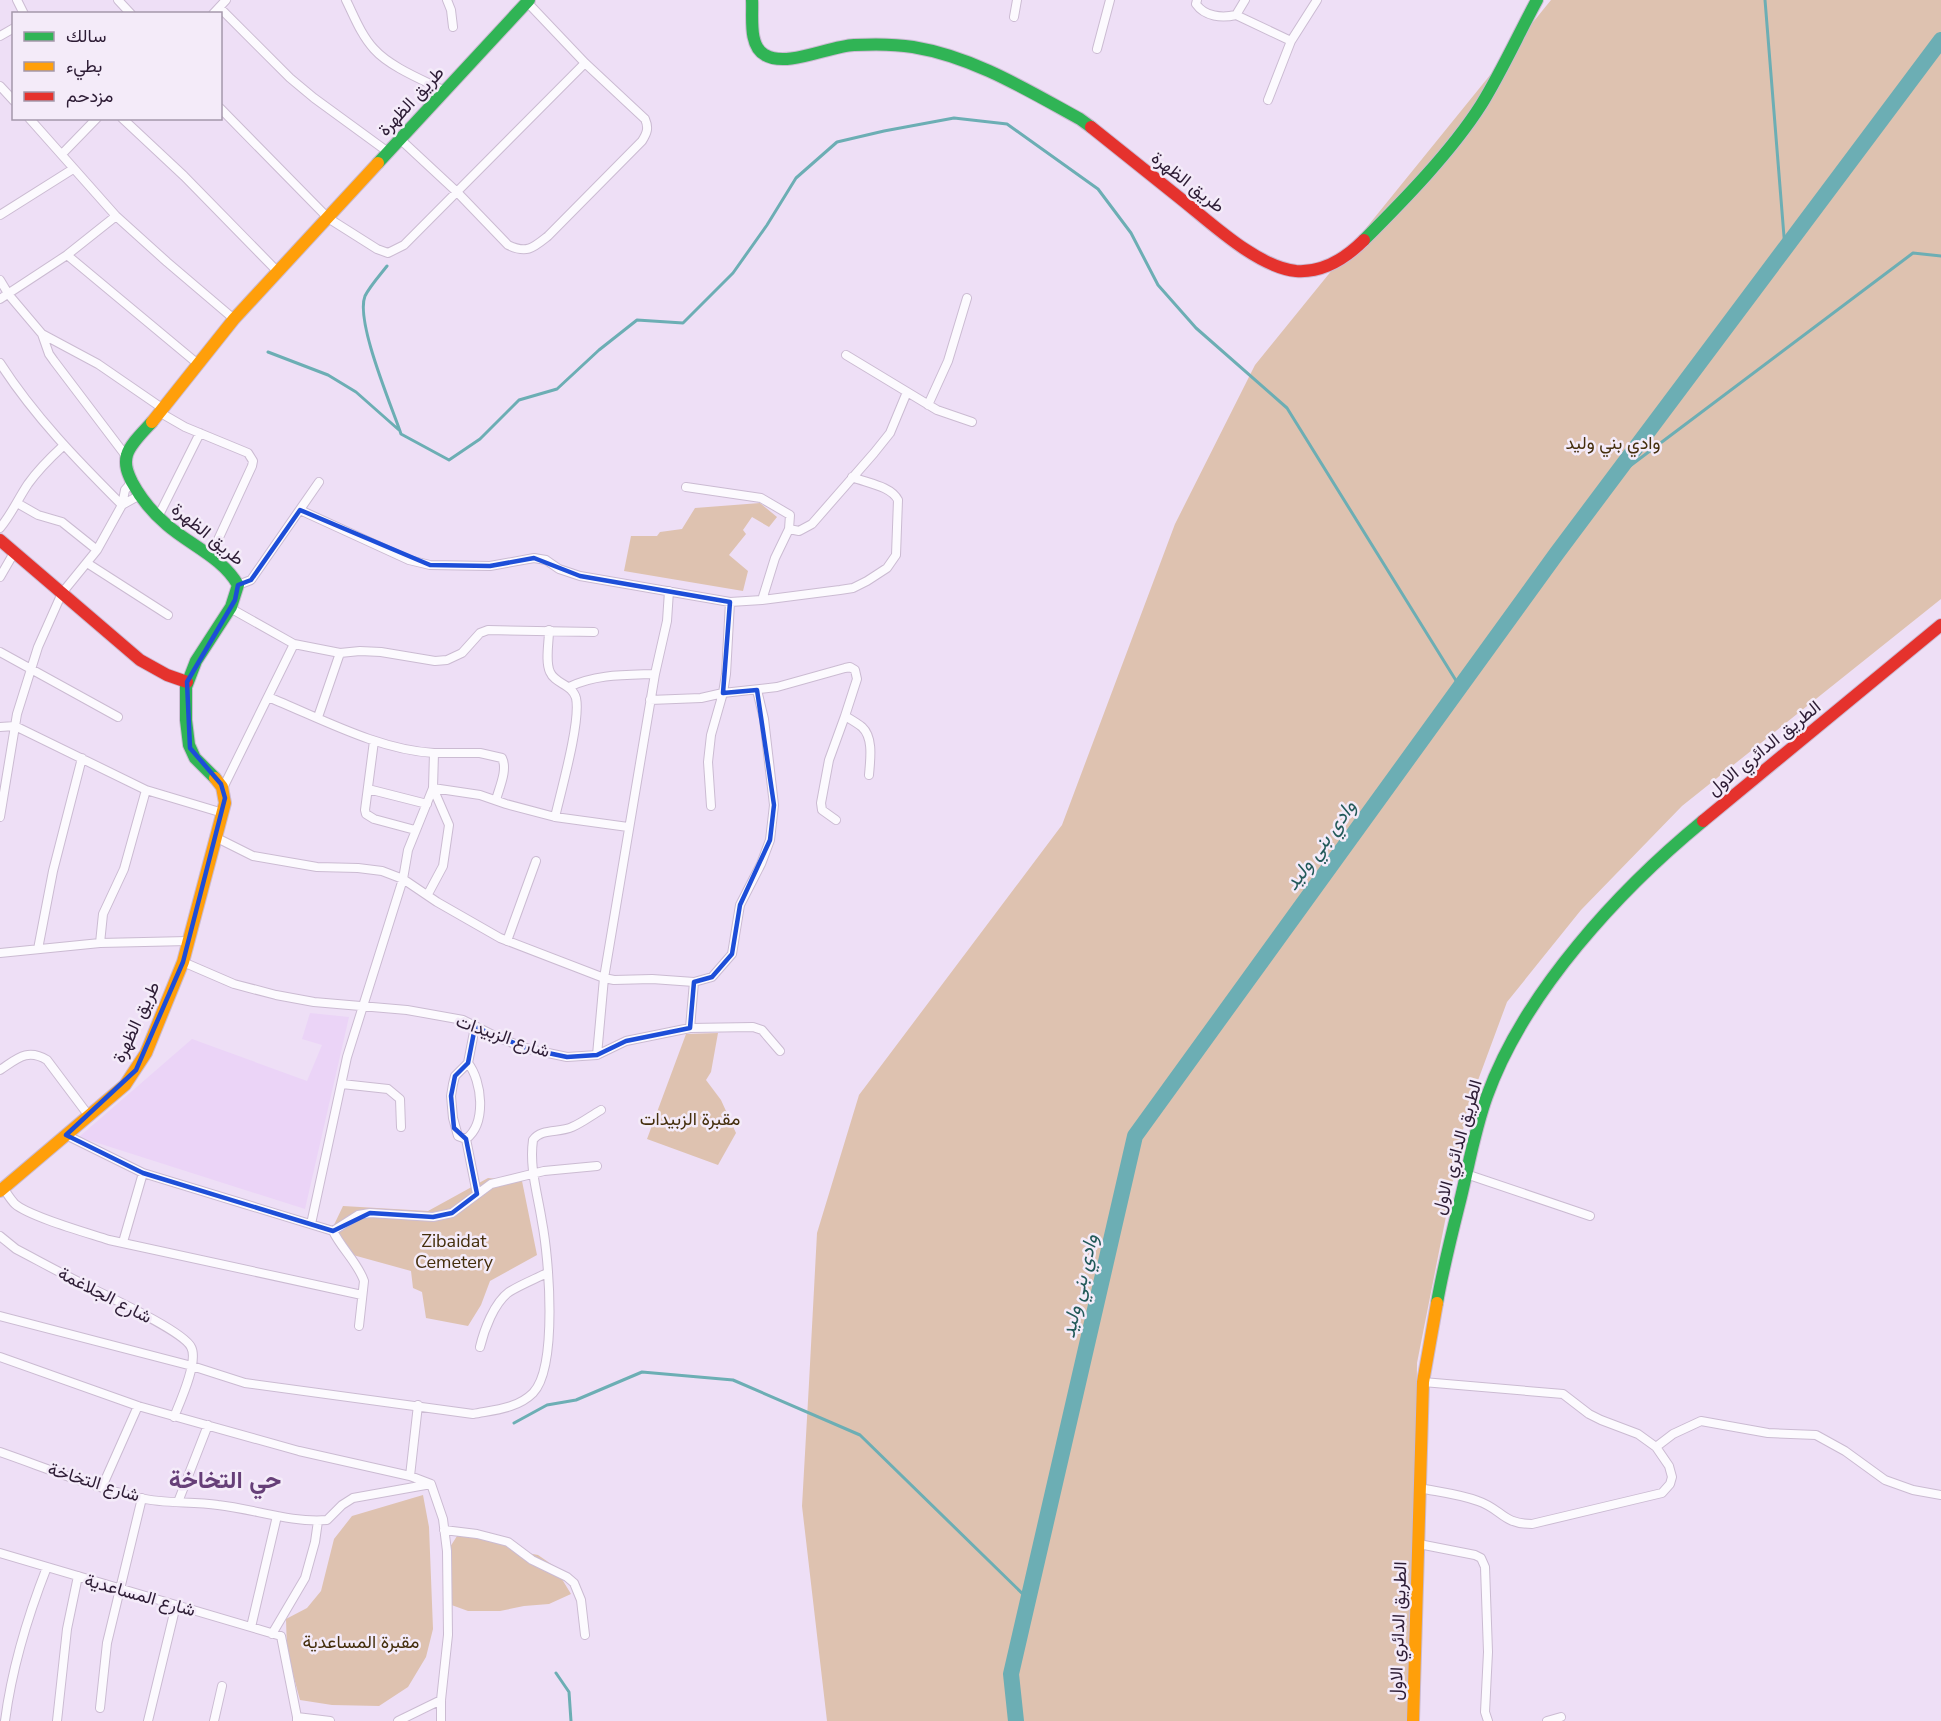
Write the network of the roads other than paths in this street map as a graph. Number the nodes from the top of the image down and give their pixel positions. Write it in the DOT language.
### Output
graph roads {
  1 [pos="118,0"];
  2 [pos="226,0"];
  3 [pos="346,0"];
  4 [pos="447,0"];
  5 [pos="752,0"];
  6 [pos="1017,0"];
  7 [pos="1110,0"];
  8 [pos="1197,0"];
  9 [pos="1245,0"];
  10 [pos="1317,0"];
  11 [pos="1537,0"];
  12 [pos="528,1"];
  13 [pos="216,11"];
  14 [pos="129,12"];
  15 [pos="1236,15"];
  16 [pos="222,16"];
  17 [pos="1014,17"];
  18 [pos="453,27"];
  19 [pos="1291,41"];
  20 [pos="1097,49"];
  21 [pos="585,63"];
  22 [pos="0,86"];
  23 [pos="446,91"];
  24 [pos="12,99"];
  25 [pos="1268,100"];
  26 [pos="222,110"];
  27 [pos="31,120"];
  28 [pos="95,120"];
  29 [pos="124,120"];
  30 [pos="401,140"];
  31 [pos="388,152"];
  32 [pos="62,154"];
  33 [pos="73,169"];
  34 [pos="458,194"];
  35 [pos="0,215"];
  36 [pos="116,216"];
  37 [pos="328,218"];
  38 [pos="67,255"];
  39 [pos="278,272"];
  40 [pos="0,280"];
  41 [pos="4,297"];
  42 [pos="967,298"];
  43 [pos="234,319"];
  44 [pos="42,334"];
  45 [pos="846,355"];
  46 [pos="0,363"];
  47 [pos="198,364"];
  48 [pos="907,392"];
  49 [pos="928,405"];
  50 [pos="160,410"];
  51 [pos="972,422"];
  52 [pos="200,433"];
  53 [pos="63,446"];
  54 [pos="126,456"];
  55 [pos="852,477"];
  56 [pos="132,482"];
  57 [pos="319,482"];
  58 [pos="686,487"];
  59 [pos="140,495"];
  60 [pos="17,503"];
  61 [pos="122,505"];
  62 [pos="300,510"];
  63 [pos="158,517"];
  64 [pos="0,528"];
  65 [pos="789,530"];
  66 [pos="0,540"];
  67 [pos="15,550"];
  68 [pos="97,550"];
  69 [pos="210,557"];
  70 [pos="87,563"];
  71 [pos="0,577"];
  72 [pos="238,585"];
  73 [pos="669,591"];
  74 [pos="62,593"];
  75 [pos="762,600"];
  76 [pos="730,602"];
  77 [pos="230,608"];
  78 [pos="168,615"];
  79 [pos="1941,625"];
  80 [pos="549,630"];
  81 [pos="594,632"];
  82 [pos="294,644"];
  83 [pos="0,652"];
  84 [pos="340,653"];
  85 [pos="30,668"];
  86 [pos="655,674"];
  87 [pos="187,682"];
  88 [pos="569,687"];
  89 [pos="757,690"];
  90 [pos="723,693"];
  91 [pos="268,697"];
  92 [pos="650,700"];
  93 [pos="845,716"];
  94 [pos="118,717"];
  95 [pos="318,717"];
  96 [pos="15,726"];
  97 [pos="0,727"];
  98 [pos="374,741"];
  99 [pos="435,753"];
  100 [pos="82,759"];
  101 [pos="869,775"];
  102 [pos="223,788"];
  103 [pos="433,788"];
  104 [pos="368,789"];
  105 [pos="146,790"];
  106 [pos="496,800"];
  107 [pos="427,804"];
  108 [pos="711,806"];
  109 [pos="223,813"];
  110 [pos="0,817"];
  111 [pos="555,817"];
  112 [pos="836,820"];
  113 [pos="628,827"];
  114 [pos="415,830"];
  115 [pos="217,838"];
  116 [pos="536,861"];
  117 [pos="404,879"];
  118 [pos="428,894"];
  119 [pos="188,941"];
  120 [pos="507,941"];
  121 [pos="100,943"];
  122 [pos="38,949"];
  123 [pos="0,953"];
  124 [pos="183,962"];
  125 [pos="604,978"];
  126 [pos="694,982"];
  127 [pos="363,1005"];
  128 [pos="475,1027"];
  129 [pos="690,1028"];
  130 [pos="780,1051"];
  131 [pos="597,1055"];
  132 [pos="468,1063"];
  133 [pos="0,1070"];
  134 [pos="342,1084"];
  135 [pos="601,1110"];
  136 [pos="89,1116"];
  137 [pos="401,1127"];
  138 [pos="66,1135"];
  139 [pos="466,1139"];
  140 [pos="597,1166"];
  141 [pos="142,1173"];
  142 [pos="533,1173"];
  143 [pos="1466,1174"];
  144 [pos="1,1188"];
  145 [pos="477,1194"];
  146 [pos="1590,1216"];
  147 [pos="311,1224"];
  148 [pos="333,1231"];
  149 [pos="0,1236"];
  150 [pos="123,1242"];
  151 [pos="547,1273"];
  152 [pos="362,1295"];
  153 [pos="0,1316"];
  154 [pos="359,1326"];
  155 [pos="480,1347"];
  156 [pos="0,1357"];
  157 [pos="192,1366"];
  158 [pos="1423,1382"];
  159 [pos="138,1406"];
  160 [pos="417,1406"];
  161 [pos="174,1417"];
  162 [pos="208,1425"];
  163 [pos="1656,1447"];
  164 [pos="0,1452"];
  165 [pos="410,1476"];
  166 [pos="431,1484"];
  167 [pos="102,1487"];
  168 [pos="1419,1488"];
  169 [pos="1941,1495"];
  170 [pos="142,1498"];
  171 [pos="178,1502"];
  172 [pos="277,1516"];
  173 [pos="318,1521"];
  174 [pos="444,1530"];
  175 [pos="1419,1544"];
  176 [pos="0,1553"];
  177 [pos="47,1567"];
  178 [pos="78,1576"];
  179 [pos="120,1589"];
  180 [pos="176,1605"];
  181 [pos="251,1628"];
  182 [pos="277,1635"];
  183 [pos="585,1635"];
  184 [pos="222,1686"];
  185 [pos="441,1700"];
  186 [pos="100,1708"];
  187 [pos="1561,1717"];
  188 [pos="297,1719"];
  189 [pos="5,1721"];
  190 [pos="57,1721"];
  191 [pos="148,1721"];
  192 [pos="214,1721"];
  193 [pos="330,1721"];
  194 [pos="400,1721"];
  195 [pos="441,1721"];
  196 [pos="1413,1721"];
  197 [pos="1488,1721"];
  198 [pos="1547,1721"];
  1 -- 14 [label="street"];
  2 -- 13 [label="street"];
  3 -- 23 [label="street"];
  4 -- 18 [label="street"];
  5 -- 11 [label="main road, طريق الظهرة"];
  6 -- 17 [label="street"];
  7 -- 20 [label="street"];
  8 -- 15 [label="street"];
  9 -- 15 [label="street"];
  10 -- 19 [label="street"];
  12 -- 21 [label="street"];
  12 -- 23 [label="main road, طريق الظهرة"];
  15 -- 19 [label="street"];
  16 -- 31 [label="street"];
  19 -- 25 [label="street"];
  21 -- 34 [label="street"];
  21 -- 34 [label="street"];
  22 -- 24 [label="street"];
  23 -- 30 [label="main road, طريق الظهرة"];
  26 -- 37 [label="street"];
  27 -- 32 [label="street"];
  28 -- 32 [label="street"];
  29 -- 39 [label="street"];
  30 -- 31 [label="main road, طريق الظهرة"];
  30 -- 34 [label="street"];
  31 -- 37 [label="main road, طريق الظهرة"];
  32 -- 33 [label="street"];
  33 -- 35 [label="street"];
  33 -- 36 [label="street"];
  34 -- 37 [label="street"];
  36 -- 38 [label="street"];
  36 -- 43 [label="street"];
  37 -- 39 [label="main road, طريق الظهرة"];
  38 -- 41 [label="street"];
  38 -- 47 [label="street"];
  39 -- 43 [label="main road, طريق الظهرة"];
  40 -- 41 [label="street"];
  41 -- 44 [label="street"];
  42 -- 49 [label="street"];
  43 -- 47 [label="main road, طريق الظهرة"];
  44 -- 50 [label="street"];
  44 -- 54 [label="street"];
  45 -- 48 [label="street"];
  46 -- 53 [label="street"];
  47 -- 50 [label="main road, طريق الظهرة"];
  48 -- 49 [label="street"];
  48 -- 55 [label="street"];
  49 -- 51 [label="street"];
  50 -- 52 [label="street"];
  50 -- 54 [label="main road, طريق الظهرة"];
  52 -- 63 [label="street"];
  52 -- 69 [label="street"];
  53 -- 60 [label="street"];
  53 -- 61 [label="street"];
  54 -- 56 [label="main road, طريق الظهرة"];
  55 -- 65 [label="street"];
  55 -- 75 [label="street"];
  56 -- 59 [label="main road, طريق الظهرة"];
  56 -- 61 [label="street"];
  57 -- 62 [label="street"];
  58 -- 65 [label="street"];
  59 -- 61 [label="street"];
  59 -- 63 [label="main road, طريق الظهرة"];
  60 -- 64 [label="street"];
  60 -- 68 [label="street"];
  61 -- 68 [label="street"];
  62 -- 72 [label="street"];
  62 -- 73 [label="street"];
  63 -- 69 [label="main road, طريق الظهرة"];
  65 -- 75 [label="street"];
  66 -- 67 [label="main road"];
  67 -- 71 [label="street"];
  67 -- 74 [label="main road"];
  68 -- 70 [label="street"];
  69 -- 72 [label="main road, طريق الظهرة"];
  70 -- 74 [label="street"];
  70 -- 78 [label="street"];
  72 -- 77 [label="main road, طريق الظهرة"];
  73 -- 76 [label="street"];
  73 -- 86 [label="street"];
  74 -- 85 [label="street"];
  74 -- 87 [label="main road"];
  75 -- 76 [label="street"];
  76 -- 90 [label="street"];
  77 -- 82 [label="street"];
  77 -- 87 [label="main road, طريق الظهرة"];
  79 -- 143 [label="main road, الطريق الدائري الاول"];
  80 -- 81 [label="street"];
  80 -- 84 [label="street"];
  80 -- 88 [label="street"];
  82 -- 84 [label="street"];
  82 -- 91 [label="street"];
  83 -- 85 [label="street"];
  84 -- 95 [label="street"];
  85 -- 94 [label="street"];
  85 -- 96 [label="street"];
  86 -- 88 [label="street"];
  86 -- 92 [label="street"];
  87 -- 102 [label="main road, طريق الظهرة"];
  88 -- 111 [label="street"];
  89 -- 90 [label="street"];
  89 -- 93 [label="street"];
  89 -- 126 [label="street"];
  90 -- 92 [label="street"];
  90 -- 108 [label="street"];
  91 -- 95 [label="street"];
  91 -- 102 [label="street"];
  92 -- 113 [label="street"];
  93 -- 101 [label="street"];
  93 -- 112 [label="street"];
  95 -- 98 [label="street"];
  96 -- 97 [label="street"];
  96 -- 100 [label="street"];
  96 -- 110 [label="street"];
  98 -- 99 [label="street"];
  98 -- 104 [label="street"];
  99 -- 103 [label="street"];
  99 -- 106 [label="street"];
  100 -- 105 [label="street"];
  100 -- 122 [label="street"];
  102 -- 109 [label="main road, طريق الظهرة"];
  103 -- 106 [label="street"];
  103 -- 107 [label="street"];
  103 -- 118 [label="street"];
  104 -- 107 [label="street"];
  104 -- 114 [label="street"];
  105 -- 109 [label="street"];
  105 -- 121 [label="street"];
  106 -- 111 [label="street"];
  107 -- 114 [label="street"];
  109 -- 115 [label="main road, طريق الظهرة"];
  111 -- 113 [label="street"];
  113 -- 125 [label="street"];
  114 -- 117 [label="street"];
  115 -- 117 [label="street"];
  115 -- 119 [label="main road, طريق الظهرة"];
  116 -- 120 [label="street"];
  117 -- 118 [label="street"];
  117 -- 127 [label="street"];
  118 -- 120 [label="street"];
  119 -- 121 [label="street"];
  119 -- 124 [label="main road, طريق الظهرة"];
  120 -- 125 [label="street"];
  121 -- 122 [label="street"];
  122 -- 123 [label="street"];
  124 -- 127 [label="street, شارع الزبيدات"];
  124 -- 136 [label="main road, طريق الظهرة"];
  125 -- 126 [label="street"];
  125 -- 131 [label="street"];
  126 -- 129 [label="street"];
  127 -- 128 [label="street, شارع الزبيدات"];
  127 -- 134 [label="street"];
  128 -- 131 [label="street, شارع الزبيدات"];
  128 -- 132 [label="street"];
  129 -- 130 [label="street, شارع الزبيدات"];
  129 -- 131 [label="street, شارع الزبيدات"];
  132 -- 139 [label="street"];
  132 -- 139 [label="street"];
  133 -- 136 [label="street"];
  134 -- 137 [label="street"];
  134 -- 147 [label="street"];
  135 -- 142 [label="street"];
  136 -- 138 [label="main road, طريق الظهرة"];
  138 -- 141 [label="street"];
  138 -- 144 [label="main road, طريق الظهرة"];
  139 -- 145 [label="street"];
  140 -- 142 [label="street"];
  141 -- 147 [label="street"];
  141 -- 150 [label="street"];
  142 -- 145 [label="street"];
  142 -- 151 [label="street"];
  143 -- 146 [label="street"];
  143 -- 158 [label="main road, الطريق الدائري الاول"];
  144 -- 150 [label="street"];
  145 -- 148 [label="street"];
  147 -- 148 [label="street"];
  148 -- 152 [label="street"];
  149 -- 157 [label="street, شارع الجلاغمة"];
  150 -- 152 [label="street"];
  151 -- 155 [label="street"];
  151 -- 160 [label="street"];
  152 -- 154 [label="street"];
  153 -- 157 [label="street"];
  156 -- 159 [label="street"];
  157 -- 160 [label="street"];
  157 -- 161 [label="street"];
  158 -- 163 [label="street"];
  158 -- 168 [label="main road, الطريق الدائري الاول"];
  159 -- 161 [label="street"];
  159 -- 167 [label="street"];
  160 -- 165 [label="street"];
  161 -- 162 [label="street"];
  162 -- 165 [label="street"];
  162 -- 171 [label="street"];
  163 -- 168 [label="street"];
  163 -- 169 [label="street"];
  164 -- 167 [label="street, شارع التخاخة"];
  165 -- 166 [label="street"];
  166 -- 173 [label="street"];
  166 -- 174 [label="street"];
  167 -- 170 [label="street, شارع التخاخة"];
  168 -- 175 [label="main road, الطريق الدائري الاول"];
  170 -- 171 [label="street, شارع التخاخة"];
  170 -- 179 [label="street"];
  171 -- 172 [label="street, شارع التخاخة"];
  172 -- 173 [label="street, شارع التخاخة"];
  172 -- 181 [label="street"];
  173 -- 182 [label="street"];
  174 -- 183 [label="street"];
  174 -- 185 [label="street"];
  175 -- 196 [label="main road, الطريق الدائري الاول"];
  175 -- 197 [label="street"];
  176 -- 177 [label="street, شارع المساعدية"];
  177 -- 178 [label="street, شارع المساعدية"];
  177 -- 189 [label="street"];
  178 -- 179 [label="street, شارع المساعدية"];
  178 -- 190 [label="street"];
  179 -- 180 [label="street, شارع المساعدية"];
  179 -- 186 [label="street"];
  180 -- 181 [label="street, شارع المساعدية"];
  180 -- 191 [label="street"];
  181 -- 182 [label="street, شارع المساعدية"];
  182 -- 188 [label="street"];
  184 -- 192 [label="street"];
  185 -- 194 [label="street"];
  185 -- 195 [label="street"];
  187 -- 198 [label="street"];
  188 -- 193 [label="street"];
}
